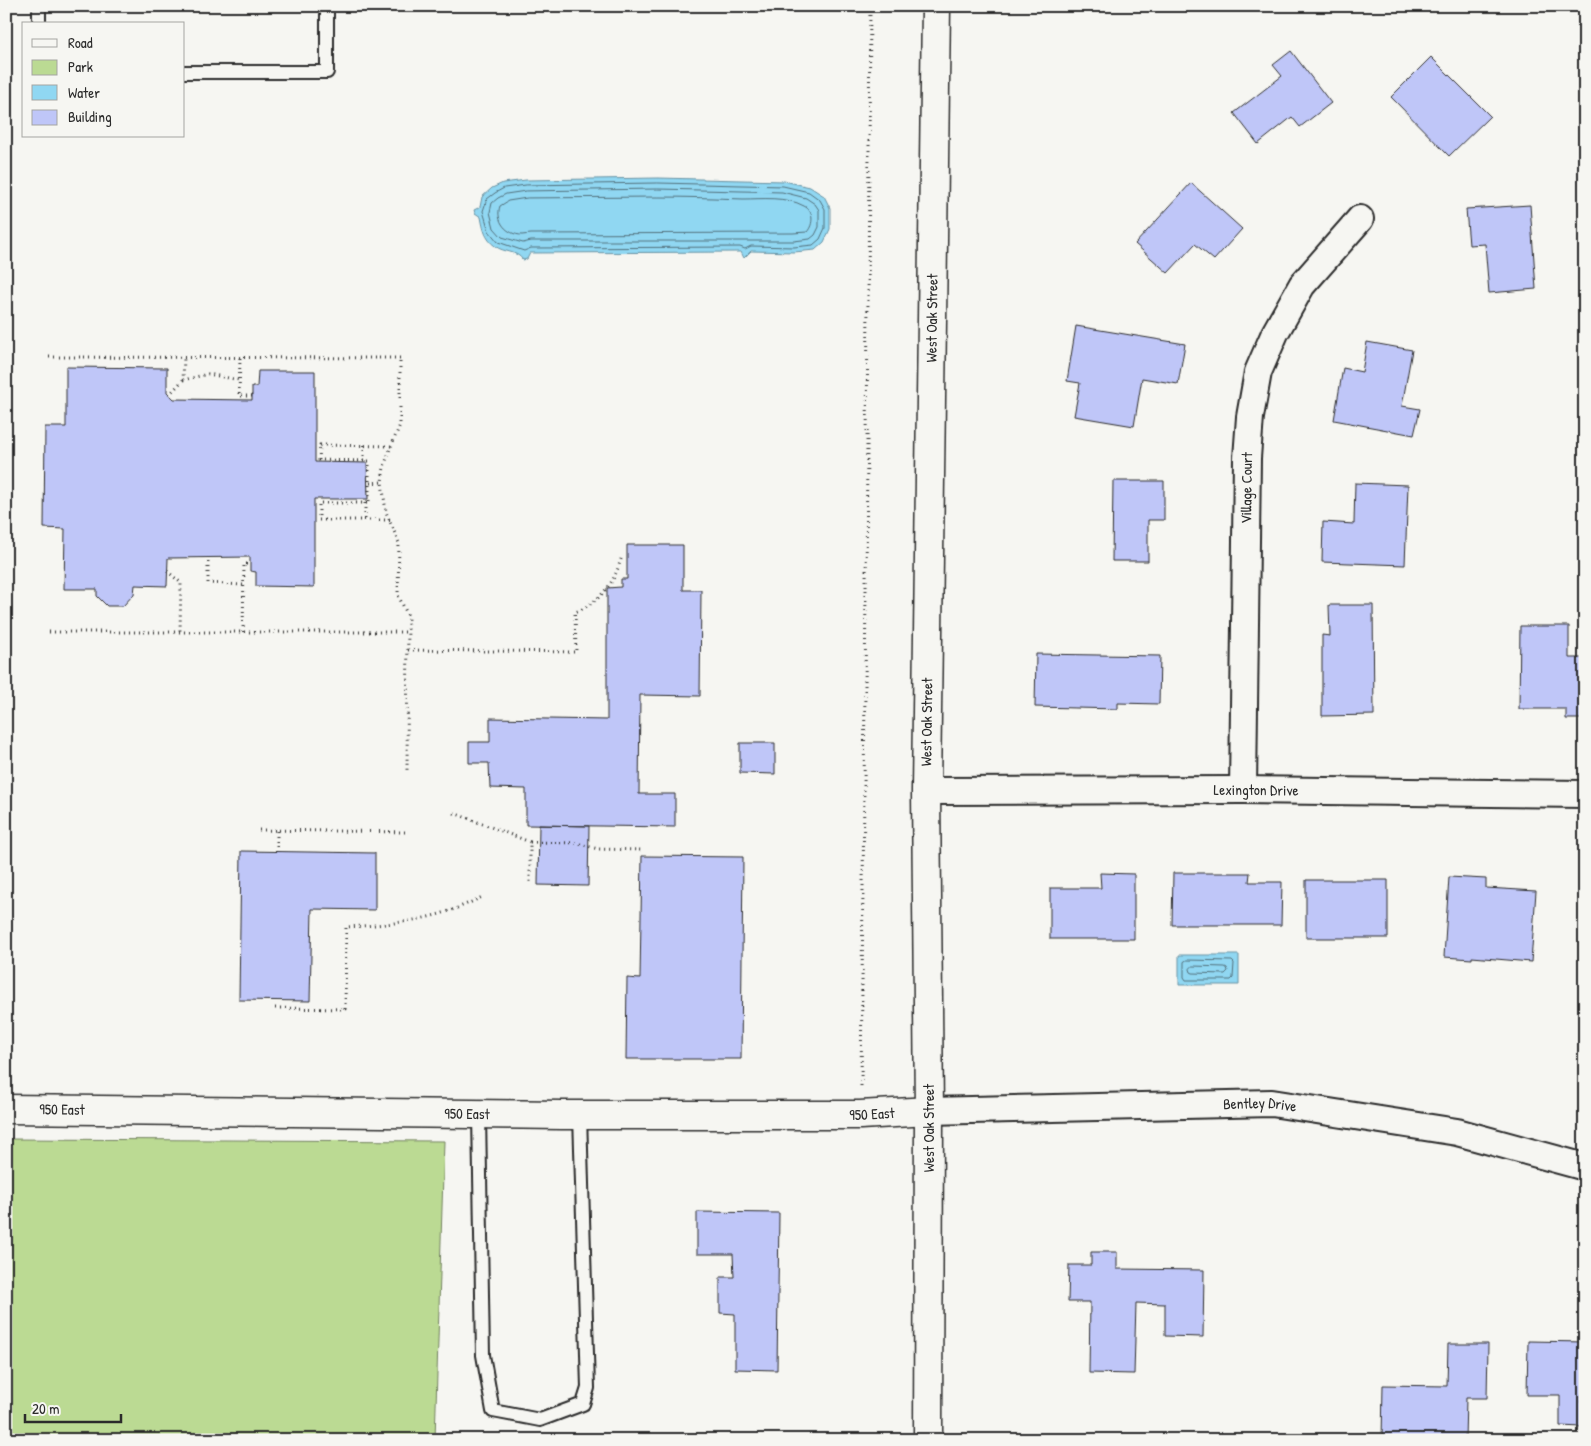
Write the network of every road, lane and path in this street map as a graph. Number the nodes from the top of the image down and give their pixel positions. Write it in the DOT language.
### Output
graph roads {
  1 [pos="39,6"];
  2 [pos="327,6"];
  3 [pos="870,6"];
  4 [pos="936,6"];
  5 [pos="39,22"];
  6 [pos="185,72"];
  7 [pos="1360,219"];
  8 [pos="49,357"];
  9 [pos="184,357"];
  10 [pos="240,358"];
  11 [pos="183,380"];
  12 [pos="239,380"];
  13 [pos="170,395"];
  14 [pos="252,396"];
  15 [pos="364,445"];
  16 [pos="392,446"];
  17 [pos="364,461"];
  18 [pos="382,482"];
  19 [pos="370,483"];
  20 [pos="365,503"];
  21 [pos="365,520"];
  22 [pos="390,520"];
  23 [pos="622,556"];
  24 [pos="208,562"];
  25 [pos="250,564"];
  26 [pos="167,571"];
  27 [pos="243,584"];
  28 [pos="49,632"];
  29 [pos="180,632"];
  30 [pos="243,632"];
  31 [pos="408,632"];
  32 [pos="408,650"];
  33 [pos="407,770"];
  34 [pos="1242,790"];
  35 [pos="926,791"];
  36 [pos="1585,794"];
  37 [pos="454,813"];
  38 [pos="259,830"];
  39 [pos="277,830"];
  40 [pos="408,832"];
  41 [pos="530,842"];
  42 [pos="642,850"];
  43 [pos="277,852"];
  44 [pos="530,882"];
  45 [pos="484,896"];
  46 [pos="275,1008"];
  47 [pos="6,1109"];
  48 [pos="929,1111"];
  49 [pos="479,1114"];
  50 [pos="860,1114"];
  51 [pos="580,1115"];
  52 [pos="1585,1167"];
  53 [pos="928,1440"];
  1 -- 5 [label="lane"];
  2 -- 6 [label="lane"];
  3 -- 50 [label="path"];
  4 -- 35 [label="main road, West Oak Street"];
  7 -- 34 [label="street, Village Court"];
  8 -- 9 [label="path"];
  9 -- 10 [label="path"];
  9 -- 11 [label="path"];
  10 -- 12 [label="path"];
  10 -- 16 [label="path"];
  11 -- 12 [label="path"];
  11 -- 13 [label="path"];
  12 -- 14 [label="path"];
  15 -- 16 [label="path"];
  15 -- 17 [label="path"];
  15 -- 17 [label="path"];
  16 -- 18 [label="path"];
  17 -- 19 [label="path"];
  18 -- 19 [label="path"];
  18 -- 22 [label="path"];
  19 -- 20 [label="path"];
  20 -- 21 [label="path"];
  20 -- 21 [label="path"];
  21 -- 22 [label="path"];
  22 -- 31 [label="path"];
  23 -- 32 [label="path"];
  24 -- 27 [label="path"];
  25 -- 27 [label="path"];
  26 -- 29 [label="path"];
  27 -- 30 [label="path"];
  28 -- 29 [label="path"];
  29 -- 30 [label="path"];
  30 -- 31 [label="path"];
  31 -- 32 [label="path"];
  32 -- 33 [label="path"];
  34 -- 35 [label="street, Lexington Drive"];
  34 -- 36 [label="street, Lexington Drive"];
  35 -- 48 [label="main road, West Oak Street"];
  37 -- 41 [label="path"];
  38 -- 39 [label="path"];
  39 -- 40 [label="path"];
  39 -- 43 [label="path"];
  41 -- 42 [label="path"];
  41 -- 44 [label="path"];
  45 -- 46 [label="path"];
  47 -- 49 [label="main road, 950 East"];
  48 -- 50 [label="main road, 950 East"];
  48 -- 52 [label="street, Bentley Drive"];
  48 -- 53 [label="main road, West Oak Street"];
  49 -- 51 [label="main road, 950 East"];
  49 -- 51 [label="lane"];
  50 -- 51 [label="main road, 950 East"];
}
